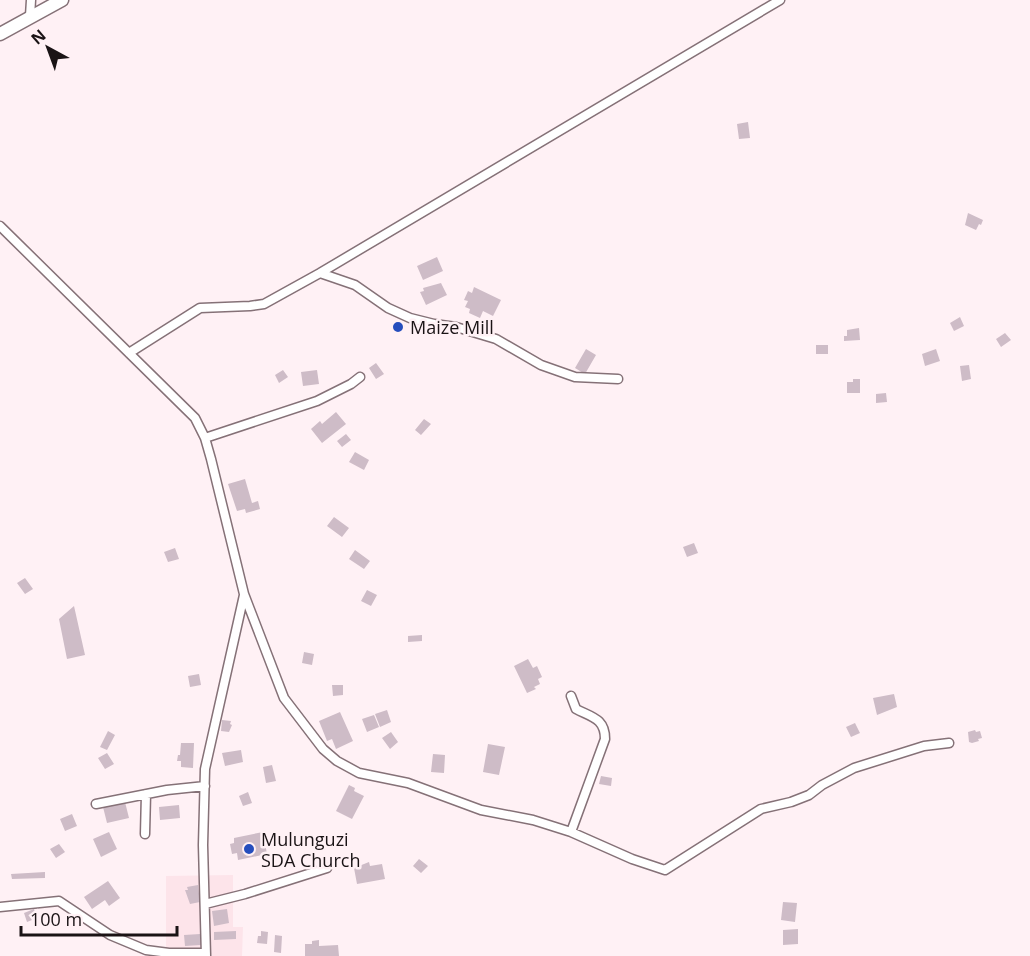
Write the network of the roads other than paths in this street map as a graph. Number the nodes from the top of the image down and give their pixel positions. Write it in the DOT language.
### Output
graph roads {
  1 [pos="31,0"];
  2 [pos="62,0"];
  3 [pos="780,0"];
  4 [pos="30,16"];
  5 [pos="0,34"];
  6 [pos="0,226"];
  7 [pos="321,273"];
  8 [pos="129,353"];
  9 [pos="360,377"];
  10 [pos="618,379"];
  11 [pos="205,438"];
  12 [pos="244,594"];
  13 [pos="570,696"];
  14 [pos="949,743"];
  15 [pos="205,786"];
  16 [pos="146,794"];
  17 [pos="96,804"];
  18 [pos="572,832"];
  19 [pos="145,834"];
  20 [pos="327,868"];
  21 [pos="205,904"];
  22 [pos="0,907"];
  23 [pos="206,954"];
  1 -- 4 [label="street"];
  2 -- 4 [label="main road"];
  3 -- 7 [label="street"];
  4 -- 5 [label="main road"];
  6 -- 8 [label="street"];
  7 -- 8 [label="street"];
  7 -- 10 [label="street"];
  8 -- 11 [label="street"];
  9 -- 11 [label="street"];
  11 -- 12 [label="street"];
  12 -- 15 [label="street"];
  12 -- 18 [label="street"];
  13 -- 18 [label="street"];
  14 -- 18 [label="street"];
  15 -- 16 [label="street"];
  15 -- 21 [label="street"];
  16 -- 17 [label="street"];
  16 -- 19 [label="street"];
  20 -- 21 [label="street"];
  21 -- 23 [label="street"];
  22 -- 23 [label="street"];
}
